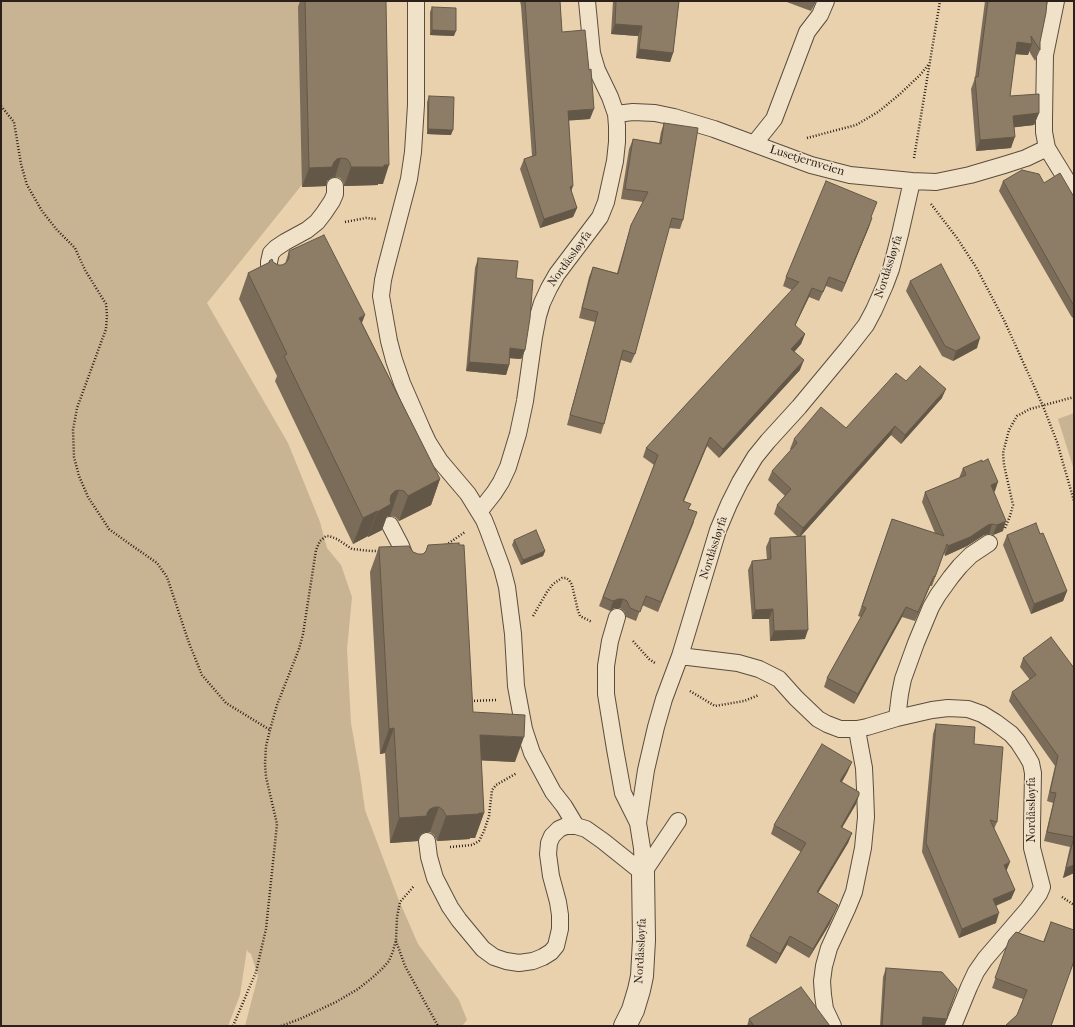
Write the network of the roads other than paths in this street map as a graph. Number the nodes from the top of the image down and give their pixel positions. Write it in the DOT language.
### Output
graph roads {
  1 [pos="416,1"];
  2 [pos="587,1"];
  3 [pos="826,1"];
  4 [pos="1056,1"];
  5 [pos="616,114"];
  6 [pos="754,144"];
  7 [pos="1047,148"];
  8 [pos="912,181"];
  9 [pos="335,186"];
  10 [pos="1074,192"];
  11 [pos="271,281"];
  12 [pos="479,512"];
  13 [pos="390,525"];
  14 [pos="989,543"];
  15 [pos="410,570"];
  16 [pos="615,623"];
  17 [pos="680,656"];
  18 [pos="898,718"];
  19 [pos="857,729"];
  20 [pos="678,821"];
  21 [pos="638,823"];
  22 [pos="576,826"];
  23 [pos="427,841"];
  24 [pos="643,873"];
  25 [pos="625,1026"];
  26 [pos="833,1026"];
  27 [pos="953,1026"];
  1 -- 12 [label="lane"];
  2 -- 5 [label="lane, Nordåssløyfa"];
  3 -- 6 [label="lane"];
  4 -- 7 [label="lane"];
  5 -- 6 [label="lane, Lusetjernveien"];
  5 -- 12 [label="lane, Nordåssløyfa"];
  6 -- 8 [label="lane, Lusetjernveien"];
  7 -- 8 [label="lane, Lusetjernveien"];
  7 -- 10 [label="lane"];
  8 -- 17 [label="lane, Nordåssløyfa"];
  9 -- 11 [label="lane"];
  12 -- 22 [label="lane"];
  13 -- 15 [label="lane"];
  14 -- 18 [label="lane"];
  16 -- 21 [label="lane"];
  17 -- 19 [label="lane, Nordåssløyfa"];
  17 -- 21 [label="lane, Nordåssløyfa"];
  18 -- 19 [label="lane, Nordåssløyfa"];
  18 -- 27 [label="lane, Nordåssløyfa"];
  19 -- 26 [label="lane"];
  20 -- 24 [label="lane"];
  21 -- 24 [label="lane, Nordåssløyfa"];
  22 -- 23 [label="lane"];
  22 -- 24 [label="lane"];
  24 -- 25 [label="street, Nordåssløyfa"];
}
